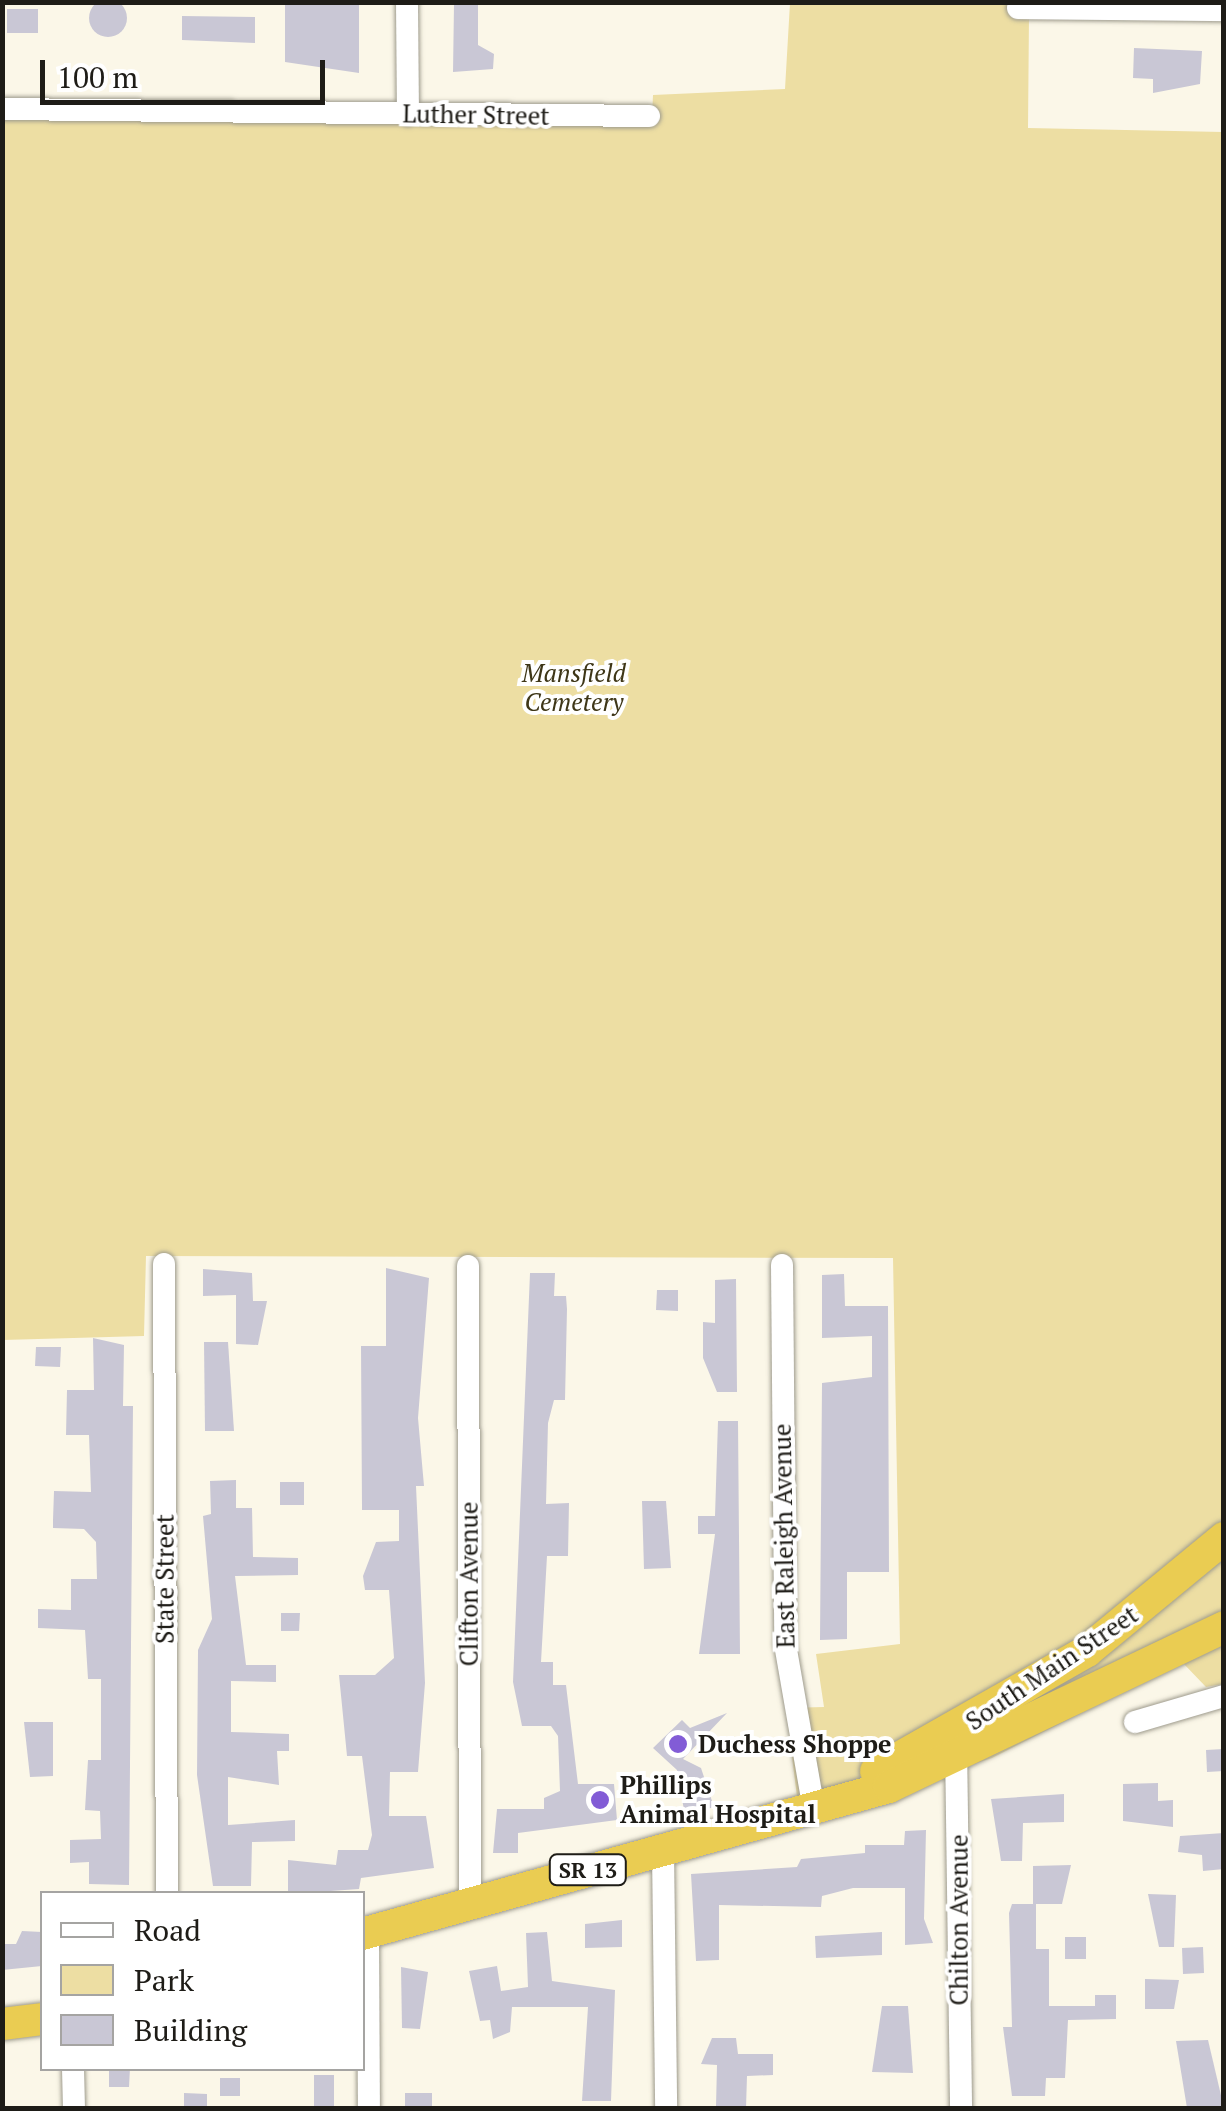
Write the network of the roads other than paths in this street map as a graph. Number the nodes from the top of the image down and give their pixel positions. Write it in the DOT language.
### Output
graph roads {
  1 [pos="407,2"];
  2 [pos="1018,8"];
  3 [pos="1224,10"];
  4 [pos="2,109"];
  5 [pos="408,115"];
  6 [pos="649,116"];
  7 [pos="164,1264"];
  8 [pos="782,1265"];
  9 [pos="468,1266"];
  10 [pos="1224,1538"];
  11 [pos="1224,1604"];
  12 [pos="1224,1627"];
  13 [pos="1110,1683"];
  14 [pos="1224,1696"];
  15 [pos="1135,1722"];
  16 [pos="956,1745"];
  17 [pos="813,1804"];
  18 [pos="663,1850"];
  19 [pos="167,1891"];
  20 [pos="470,1902"];
  21 [pos="365,1934"];
  22 [pos="40,2019"];
  23 [pos="2,2024"];
  24 [pos="73,2071"];
  25 [pos="74,2108"];
  26 [pos="369,2108"];
  27 [pos="666,2108"];
  28 [pos="960,2108"];
  1 -- 5 [label="street"];
  2 -- 3 [label="street"];
  4 -- 5 [label="street, Luther Street"];
  5 -- 6 [label="street, Luther Street"];
  7 -- 19 [label="street, State Street"];
  8 -- 17 [label="street, East Raleigh Avenue"];
  9 -- 20 [label="street, Clifton Avenue"];
  10 -- 16 [label="highway, South Main Street / SR 13"];
  11 -- 13 [label="highway, SR 13"];
  12 -- 13 [label="highway"];
  13 -- 16 [label="highway, South Main Street / SR 13"];
  14 -- 15 [label="street"];
  16 -- 17 [label="highway, South Main Street / SR 13"];
  16 -- 28 [label="street, Chilton Avenue"];
  17 -- 18 [label="highway, South Main Street / SR 13"];
  18 -- 20 [label="highway, South Main Street / SR 13"];
  18 -- 27 [label="street"];
  20 -- 21 [label="highway, South Main Street / SR 13"];
  21 -- 26 [label="street"];
  22 -- 23 [label="highway"];
  24 -- 25 [label="street"];
}
